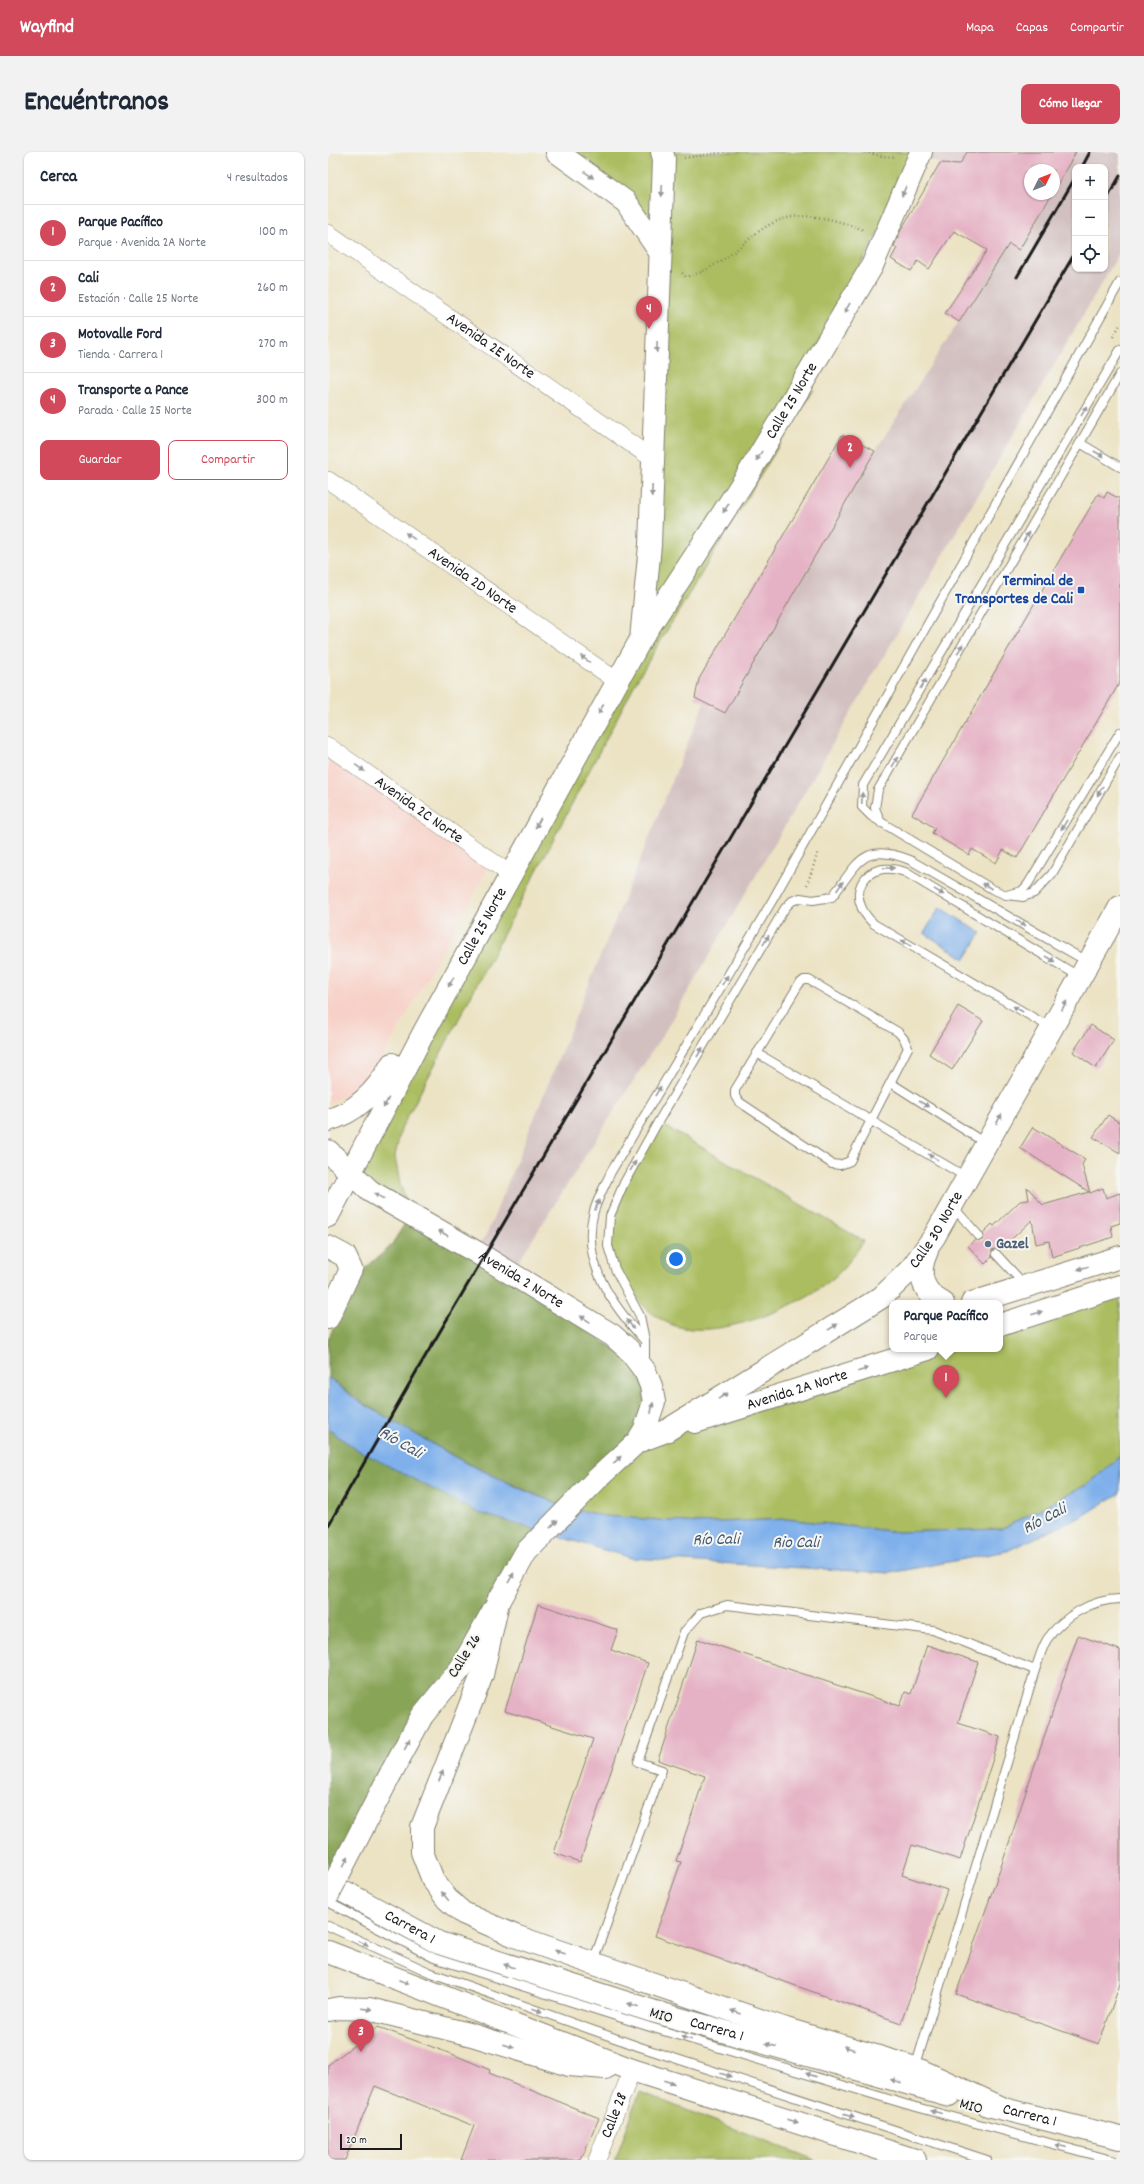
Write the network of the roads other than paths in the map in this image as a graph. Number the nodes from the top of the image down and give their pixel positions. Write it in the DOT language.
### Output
graph roads {
  1 [pos="558,152"];
  2 [pos="921,152"];
  3 [pos="663,155"];
  4 [pos="328,233"];
  5 [pos="660,252"];
  6 [pos="1120,282"];
  7 [pos="1120,350"];
  8 [pos="1120,374"];
  9 [pos="1080,443"];
  10 [pos="654,459"];
  11 [pos="1120,467"];
  12 [pos="328,480"];
  13 [pos="641,639"];
  14 [pos="617,681"];
  15 [pos="1120,732"];
  16 [pos="328,746"];
  17 [pos="1120,757"];
  18 [pos="881,823"];
  19 [pos="510,874"];
  20 [pos="1006,895"];
  21 [pos="1120,907"];
  22 [pos="1084,970"];
  23 [pos="1051,1029"];
  24 [pos="424,1032"];
  25 [pos="757,1053"];
  26 [pos="891,1083"];
  27 [pos="328,1120"];
  28 [pos="871,1120"];
  29 [pos="985,1143"];
  30 [pos="328,1151"];
  31 [pos="350,1173"];
  32 [pos="966,1177"];
  33 [pos="951,1205"];
  34 [pos="328,1216"];
  35 [pos="980,1236"];
  36 [pos="934,1237"];
  37 [pos="328,1247"];
  38 [pos="996,1254"];
  39 [pos="1120,1257"];
  40 [pos="1025,1285"];
  41 [pos="1120,1286"];
  42 [pos="939,1300"];
  43 [pos="981,1300"];
  44 [pos="328,1318"];
  45 [pos="1003,1324"];
  46 [pos="645,1341"];
  47 [pos="918,1352"];
  48 [pos="645,1371"];
  49 [pos="666,1431"];
  50 [pos="637,1442"];
  51 [pos="499,1598"];
  52 [pos="1120,1599"];
  53 [pos="1035,1670"];
  54 [pos="328,1883"];
  55 [pos="328,1895"];
  56 [pos="328,1902"];
  57 [pos="328,1926"];
  58 [pos="328,1952"];
  59 [pos="592,1963"];
  60 [pos="328,2010"];
  61 [pos="915,2068"];
  62 [pos="632,2070"];
  63 [pos="1002,2108"];
  64 [pos="1120,2138"];
  65 [pos="597,2160"];
  66 [pos="915,2160"];
  67 [pos="987,2160"];
  68 [pos="1112,2160"];
  1 -- 5 [label="main road, one-way"];
  2 -- 13 [label="main road, Calle 25 Norte, one-way"];
  3 -- 5 [label="main road, Calle 25 Norte, one-way"];
  4 -- 10 [label="street, Avenida 2E Norte"];
  5 -- 10 [label="main road, Calle 25 Norte, one-way"];
  46 -- 6 [label="lane, one-way"];
  18 -- 7 [label="lane, one-way"];
  8 -- 9 [label="lane"];
  9 -- 11 [label="lane, one-way"];
  18 -- 9 [label="lane, one-way"];
  10 -- 13 [label="main road, Calle 25 Norte, one-way"];
  14 -- 12 [label="street, Avenida 2D Norte, one-way"];
  13 -- 14 [label="main road, Calle 25 Norte"];
  14 -- 19 [label="main road, Calle 25 Norte, one-way"];
  15 -- 20 [label="lane, one-way"];
  16 -- 19 [label="street, Avenida 2C Norte, one-way"];
  17 -- 20 [label="lane, one-way"];
  20 -- 18 [label="lane, one-way"];
  19 -- 24 [label="main road, Calle 25 Norte, one-way"];
  21 -- 22 [label="main road, Calle 30 Norte"];
  23 -- 22 [label="main road, Calle 30 Norte, one-way"];
  23 -- 22 [label="lane, one-way"];
  46 -- 22 [label="lane, one-way"];
  29 -- 23 [label="main road, Calle 30 Norte, one-way"];
  24 -- 27 [label="main road"];
  24 -- 31 [label="main road, Calle 25 Norte, one-way"];
  25 -- 26 [label="lane"];
  25 -- 28 [label="lane"];
  25 -- 28 [label="lane"];
  26 -- 28 [label="lane"];
  26 -- 29 [label="lane, one-way"];
  32 -- 28 [label="lane, one-way"];
  29 -- 32 [label="main road, Calle 30 Norte"];
  30 -- 31 [label="main road, Avenida 2 Norte"];
  31 -- 34 [label="main road, Calle 25 Norte"];
  48 -- 31 [label="main road, Avenida 2 Norte, one-way"];
  32 -- 33 [label="main road, Calle 30 Norte"];
  33 -- 35 [label="lane"];
  33 -- 36 [label="main road, Calle 30 Norte"];
  36 -- 42 [label="main road"];
  49 -- 36 [label="main road, Calle 30 Norte, one-way"];
  37 -- 44 [label="main road"];
  38 -- 40 [label="lane"];
  39 -- 40 [label="main road, one-way"];
  40 -- 43 [label="main road"];
  45 -- 41 [label="main road, one-way"];
  46 -- 48 [label="lane"];
  49 -- 47 [label="main road, Avenida 2A Norte, one-way"];
  50 -- 48 [label="main road, Avenida 2 Norte, one-way"];
  49 -- 50 [label="main road, Calle 30 Norte"];
  51 -- 50 [label="main road, Calle 26, one-way"];
  55 -- 51 [label="main road, Calle 26, one-way, bridge"];
  59 -- 51 [label="main road, one-way"];
  52 -- 53 [label="lane"];
  53 -- 59 [label="lane"];
  53 -- 61 [label="lane"];
  63 -- 54 [label="main road, Carrera 1, one-way"];
  68 -- 56 [label="lane, MIO, one-way"];
  57 -- 67 [label="lane, one-way"];
  58 -- 62 [label="main road, one-way"];
  61 -- 59 [label="main road, one-way"];
  60 -- 62 [label="main road, one-way"];
  61 -- 63 [label="main road"];
  62 -- 65 [label="street, Calle 28"];
  62 -- 66 [label="main road, one-way"];
  63 -- 64 [label="main road, Carrera 1"];
}
